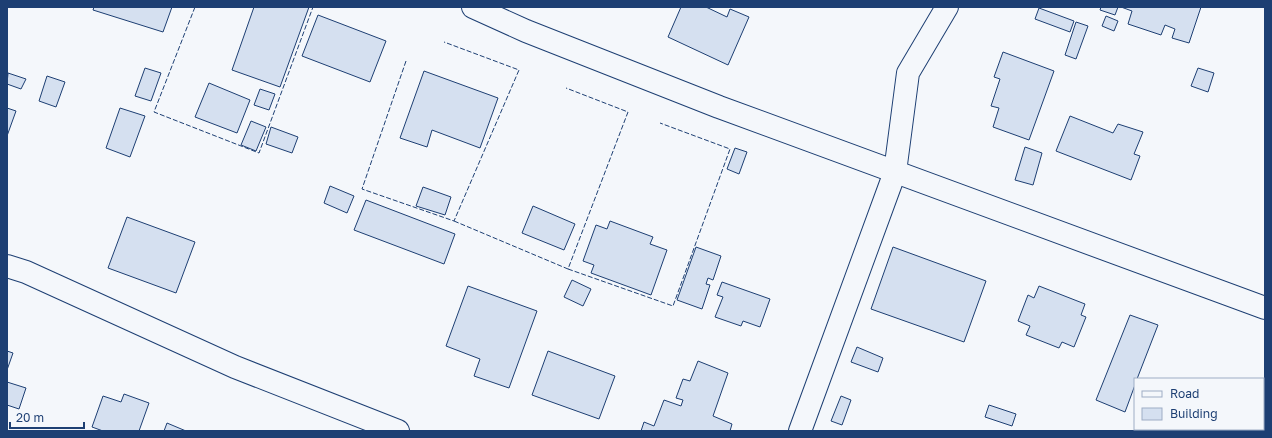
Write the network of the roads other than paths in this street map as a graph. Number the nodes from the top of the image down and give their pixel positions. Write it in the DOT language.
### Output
graph roads {
  1 [pos="473,7"];
  2 [pos="947,7"];
  3 [pos="895,172"];
  4 [pos="7,266"];
  5 [pos="1265,308"];
  6 [pos="398,431"];
  7 [pos="800,431"];
  1 -- 3 [label="street"];
  2 -- 3 [label="street"];
  3 -- 5 [label="street"];
  3 -- 7 [label="street"];
  4 -- 6 [label="street"];
}
